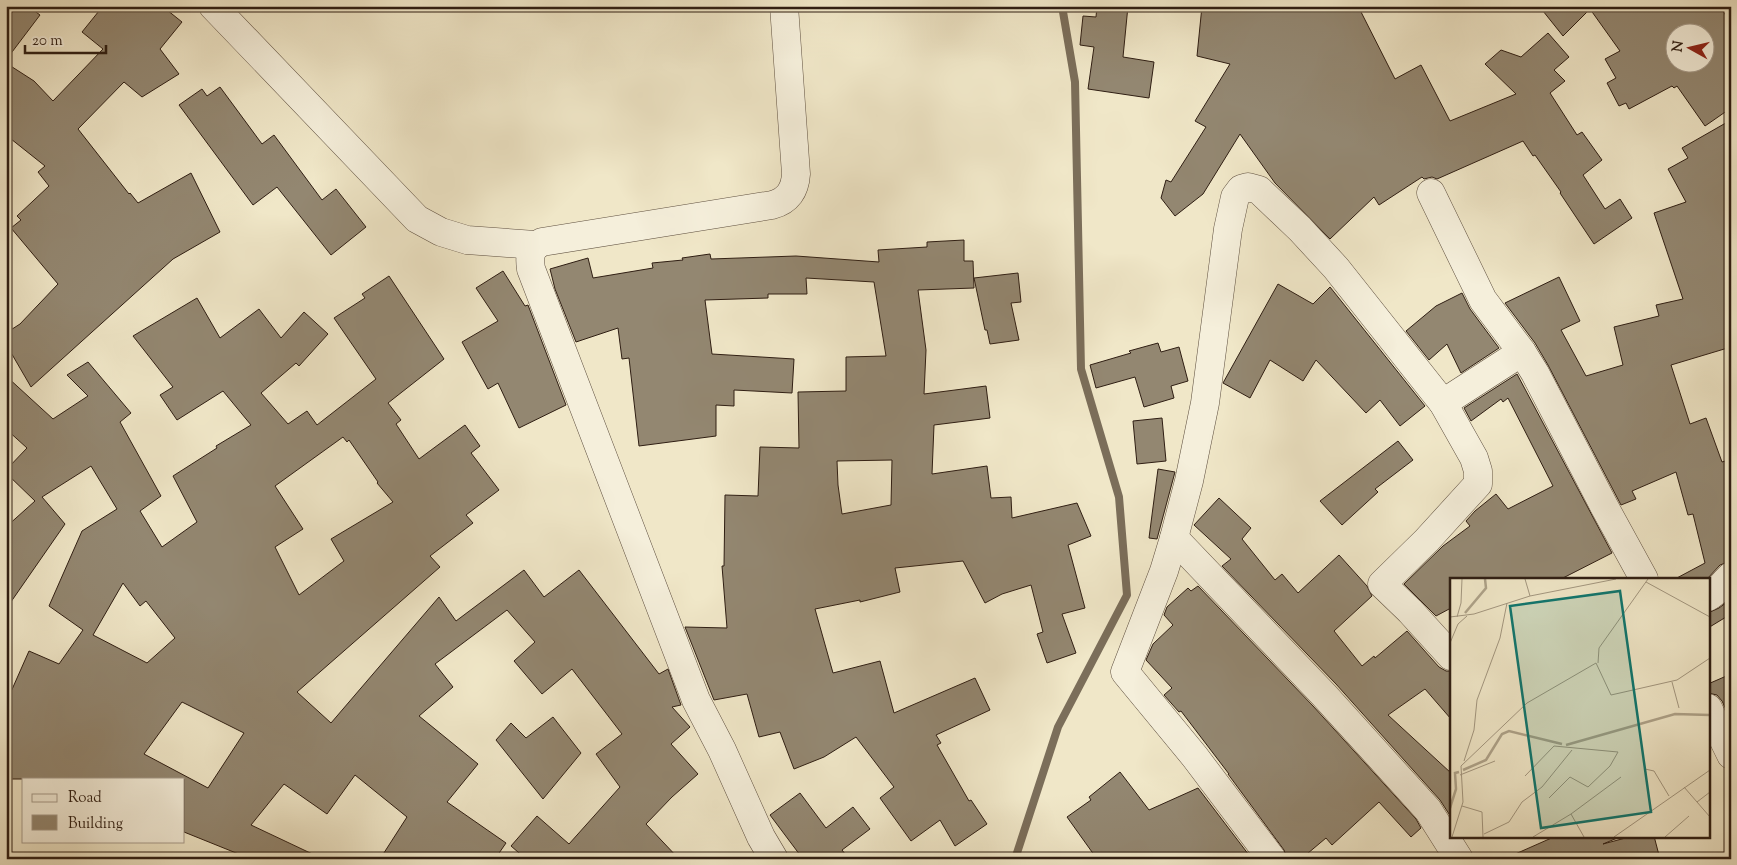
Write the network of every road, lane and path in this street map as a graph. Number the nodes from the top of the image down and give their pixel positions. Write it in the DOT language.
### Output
graph roads {
  1 [pos="213,6"];
  2 [pos="784,6"];
  3 [pos="1431,193"];
  4 [pos="535,245"];
  5 [pos="1522,352"];
  6 [pos="1443,403"];
  7 [pos="1174,538"];
  8 [pos="1731,576"];
  9 [pos="1643,578"];
  10 [pos="1710,596"];
  11 [pos="1450,655"];
  12 [pos="1710,712"];
  13 [pos="1731,755"];
  14 [pos="774,859"];
  15 [pos="1272,859"];
  16 [pos="1459,859"];
  1 -- 4 [label="street"];
  2 -- 4 [label="street"];
  3 -- 5 [label="street"];
  4 -- 14 [label="street"];
  5 -- 6 [label="street"];
  5 -- 9 [label="street"];
  6 -- 7 [label="street"];
  6 -- 11 [label="street"];
  7 -- 15 [label="street"];
  7 -- 16 [label="street"];
  8 -- 10 [label="street"];
  12 -- 13 [label="street"];
}
